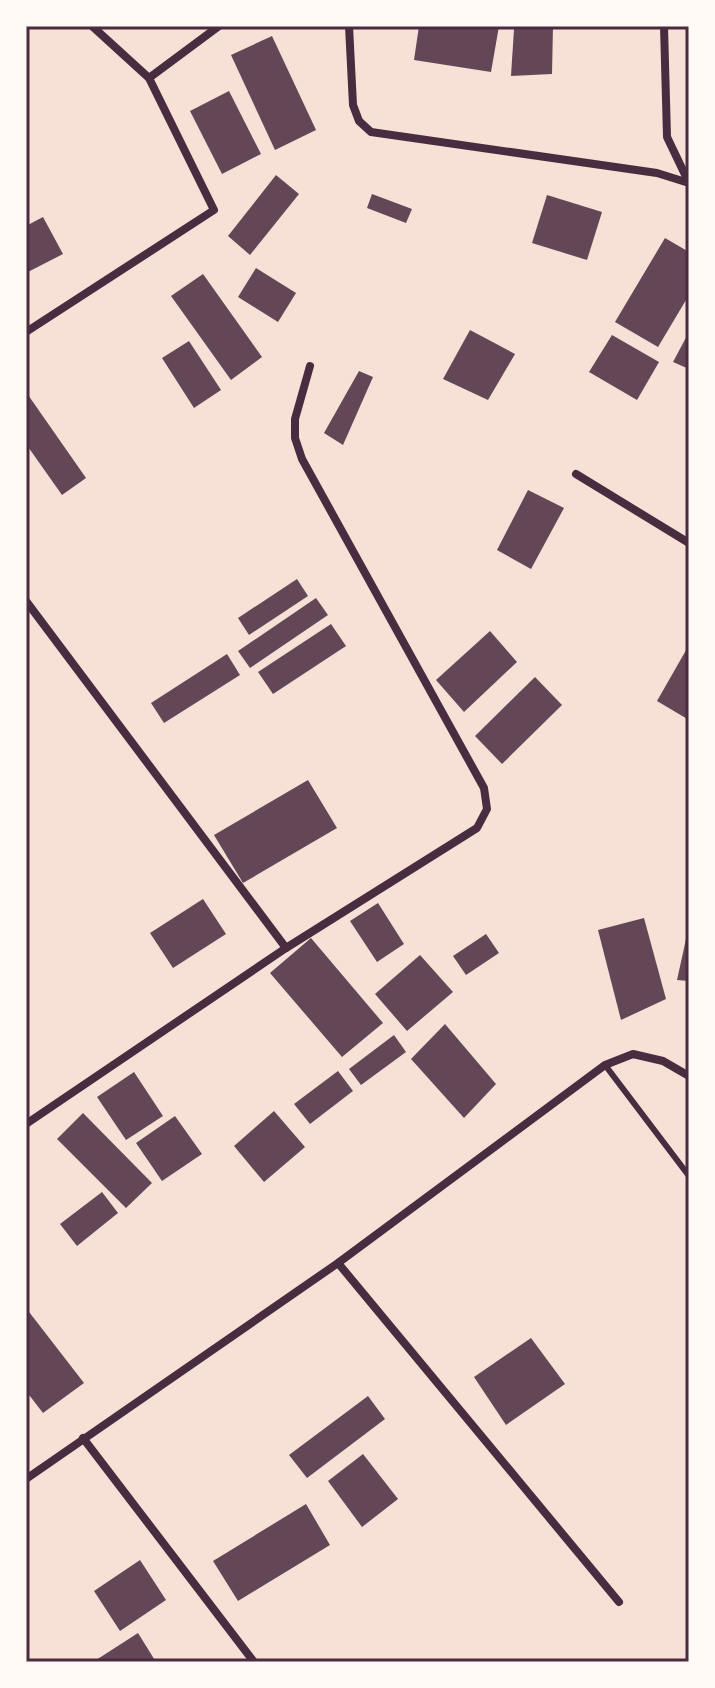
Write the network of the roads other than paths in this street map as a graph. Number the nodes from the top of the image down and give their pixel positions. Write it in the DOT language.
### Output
graph roads {
  1 [pos="92,26"];
  2 [pos="219,26"];
  3 [pos="349,26"];
  4 [pos="664,26"];
  5 [pos="149,78"];
  6 [pos="689,183"];
  7 [pos="26,332"];
  8 [pos="310,366"];
  9 [pos="576,474"];
  10 [pos="689,543"];
  11 [pos="26,601"];
  12 [pos="286,948"];
  13 [pos="605,1065"];
  14 [pos="689,1076"];
  15 [pos="26,1124"];
  16 [pos="689,1176"];
  17 [pos="338,1263"];
  18 [pos="83,1438"];
  19 [pos="26,1479"];
  20 [pos="619,1602"];
  21 [pos="254,1662"];
  1 -- 5 [label="street"];
  2 -- 5 [label="street"];
  3 -- 6 [label="street"];
  4 -- 6 [label="street"];
  5 -- 7 [label="street"];
  8 -- 12 [label="street"];
  9 -- 10 [label="street"];
  11 -- 12 [label="street"];
  12 -- 15 [label="street"];
  13 -- 14 [label="street"];
  13 -- 16 [label="lane"];
  13 -- 17 [label="street"];
  17 -- 18 [label="street"];
  17 -- 20 [label="street"];
  18 -- 19 [label="street"];
  18 -- 21 [label="street"];
}
